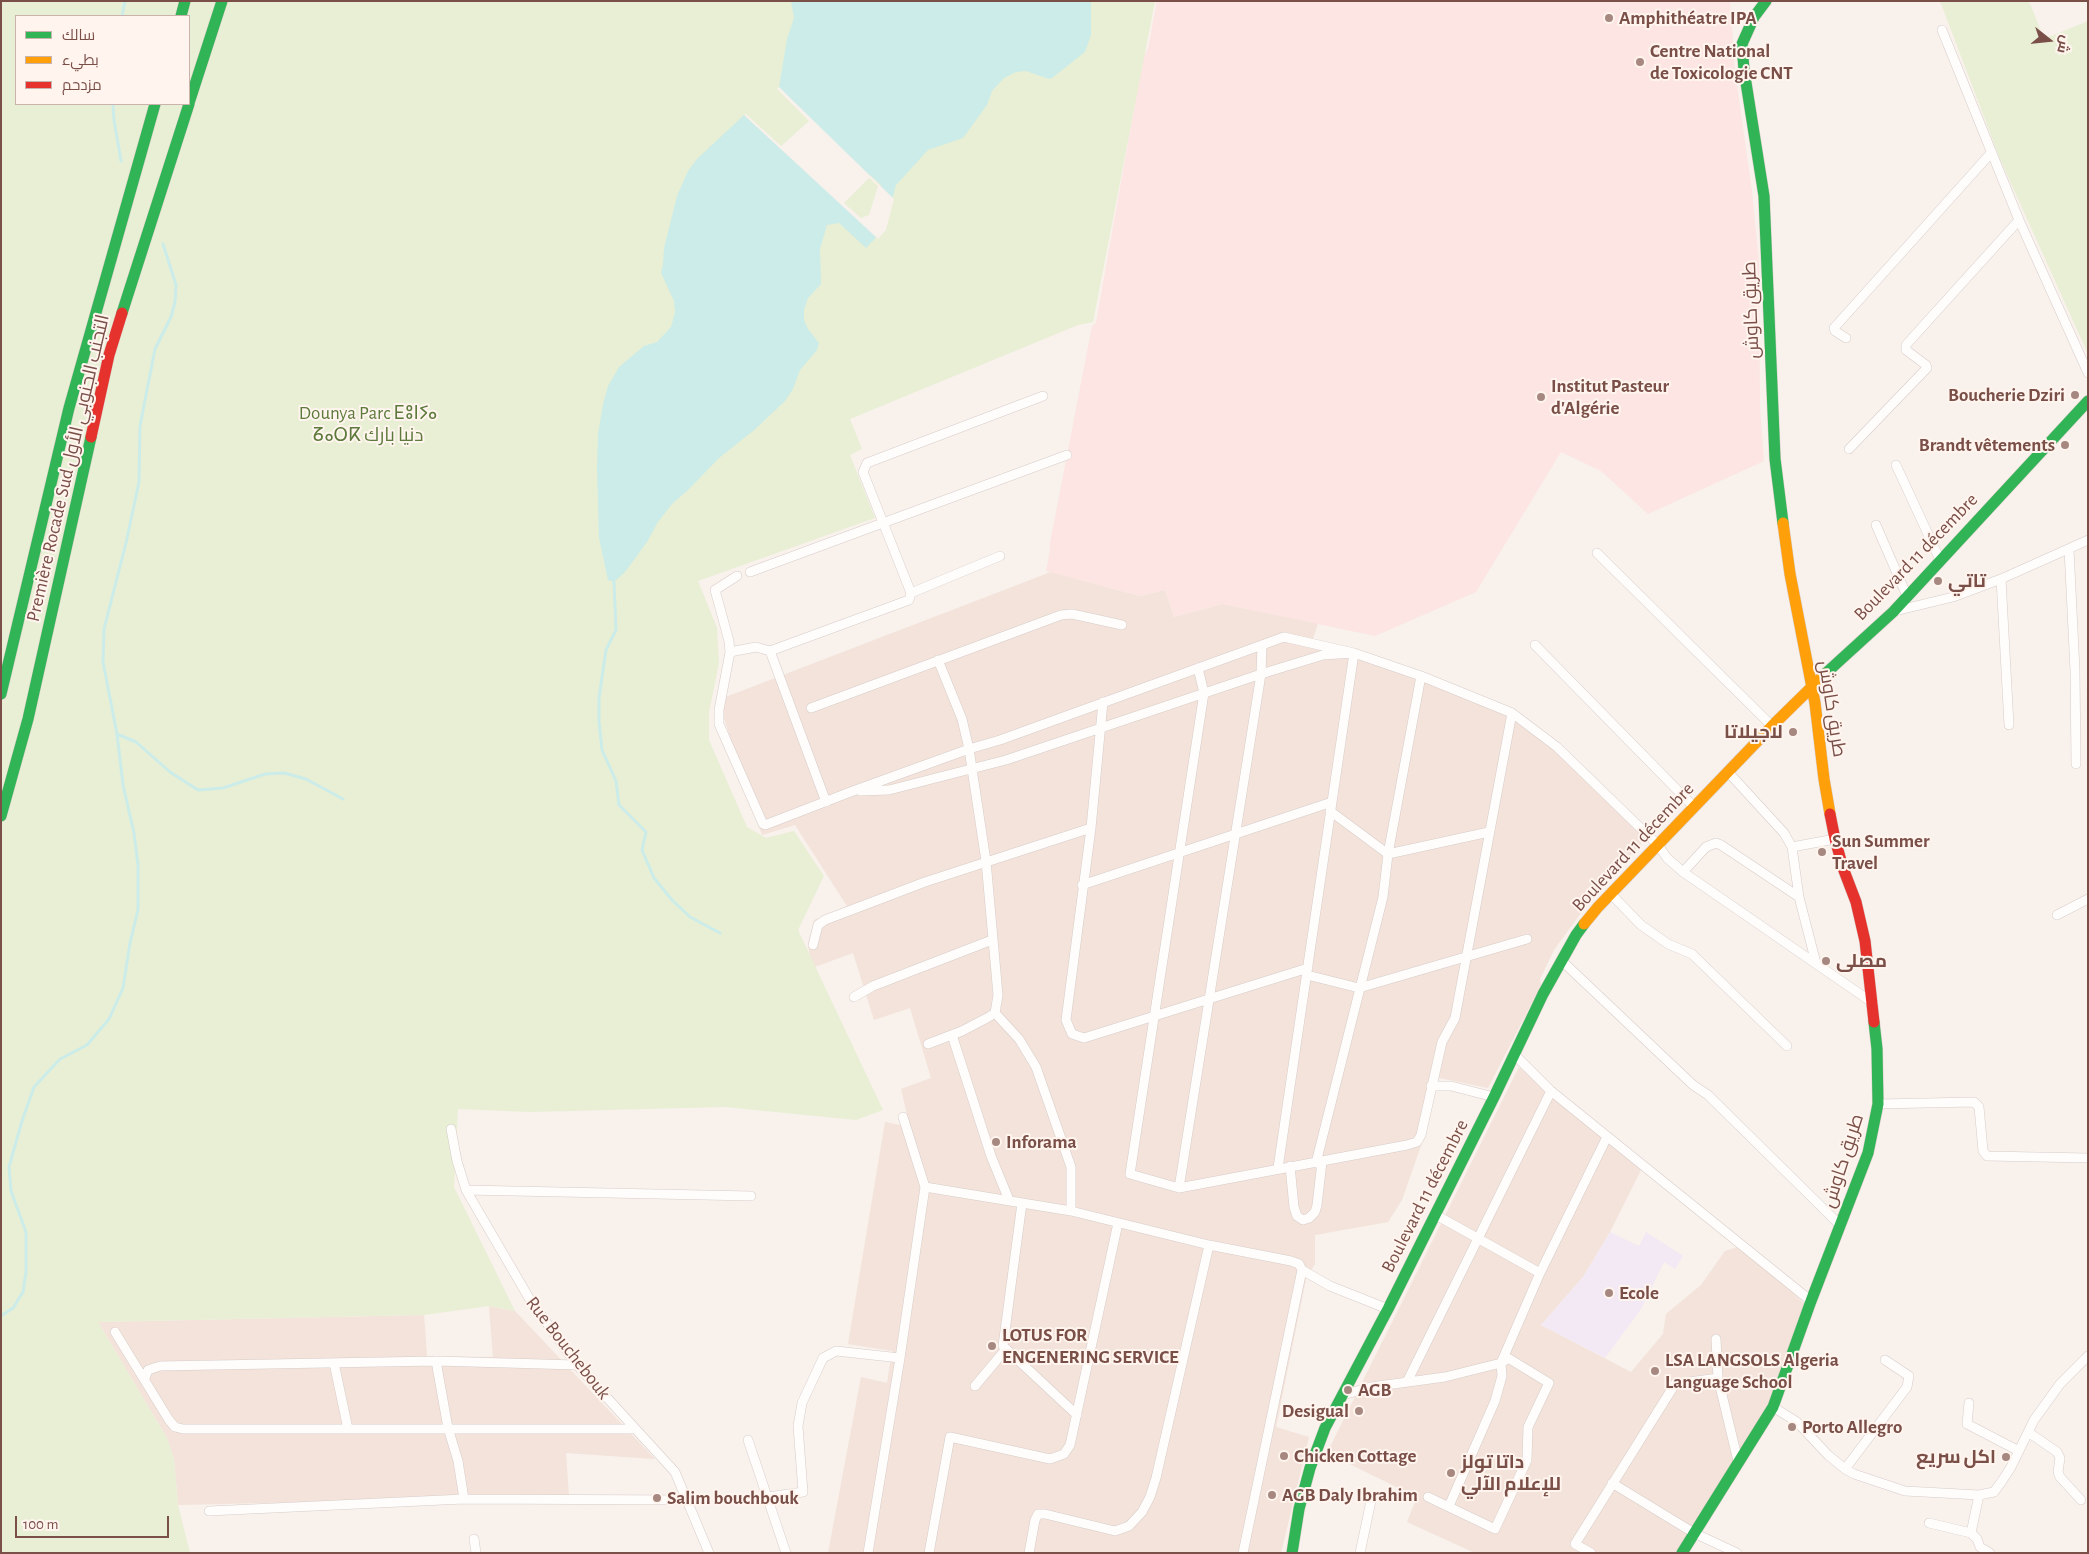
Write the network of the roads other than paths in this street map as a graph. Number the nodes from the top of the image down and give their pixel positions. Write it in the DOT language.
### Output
graph roads {
  1 [pos="185,1"];
  2 [pos="222,1"];
  3 [pos="1766,1"];
  4 [pos="181,15"];
  5 [pos="1942,30"];
  6 [pos="190,101"];
  7 [pos="155,105"];
  8 [pos="189,105"];
  9 [pos="1991,152"];
  10 [pos="2019,220"];
  11 [pos="1846,338"];
  12 [pos="2088,373"];
  13 [pos="1043,396"];
  14 [pos="2088,401"];
  15 [pos="1849,449"];
  16 [pos="1067,455"];
  17 [pos="1896,466"];
  18 [pos="882,523"];
  19 [pos="1876,525"];
  20 [pos="2088,540"];
  21 [pos="2069,549"];
  22 [pos="1597,553"];
  23 [pos="1000,556"];
  24 [pos="1940,560"];
  25 [pos="750,572"];
  26 [pos="737,576"];
  27 [pos="2001,579"];
  28 [pos="911,593"];
  29 [pos="1907,596"];
  30 [pos="1893,612"];
  31 [pos="1122,626"];
  32 [pos="1262,644"];
  33 [pos="1535,645"];
  34 [pos="770,651"];
  35 [pos="730,652"];
  36 [pos="1354,653"];
  37 [pos="938,660"];
  38 [pos="1198,668"];
  39 [pos="1262,674"];
  40 [pos="1421,676"];
  41 [pos="1812,687"];
  42 [pos="1204,693"];
  43 [pos="1,694"];
  44 [pos="1103,702"];
  45 [pos="811,708"];
  46 [pos="1512,713"];
  47 [pos="2009,725"];
  48 [pos="1772,726"];
  49 [pos="1100,730"];
  50 [pos="969,749"];
  51 [pos="2076,764"];
  52 [pos="970,769"];
  53 [pos="1729,773"];
  54 [pos="853,791"];
  55 [pos="826,802"];
  56 [pos="1331,807"];
  57 [pos="1694,807"];
  58 [pos="1,816"];
  59 [pos="1090,828"];
  60 [pos="1489,832"];
  61 [pos="1234,833"];
  62 [pos="1835,839"];
  63 [pos="1658,845"];
  64 [pos="1792,848"];
  65 [pos="1180,853"];
  66 [pos="1388,854"];
  67 [pos="986,861"];
  68 [pos="1683,872"];
  69 [pos="1082,885"];
  70 [pos="1610,893"];
  71 [pos="1799,897"];
  72 [pos="2088,898"];
  73 [pos="2057,915"];
  74 [pos="1527,939"];
  75 [pos="992,940"];
  76 [pos="813,945"];
  77 [pos="1466,958"];
  78 [pos="1562,961"];
  79 [pos="1816,963"];
  80 [pos="1308,971"];
  81 [pos="1359,988"];
  82 [pos="854,997"];
  83 [pos="1208,997"];
  84 [pos="1872,1003"];
  85 [pos="995,1013"];
  86 [pos="1155,1016"];
  87 [pos="952,1035"];
  88 [pos="928,1044"];
  89 [pos="1787,1046"];
  90 [pos="1514,1054"];
  91 [pos="1431,1086"];
  92 [pos="1552,1091"];
  93 [pos="1494,1097"];
  94 [pos="1878,1104"];
  95 [pos="903,1117"];
  96 [pos="451,1129"];
  97 [pos="1607,1137"];
  98 [pos="2088,1158"];
  99 [pos="1319,1162"];
  100 [pos="1290,1166"];
  101 [pos="1278,1168"];
  102 [pos="924,1187"];
  103 [pos="1179,1188"];
  104 [pos="466,1190"];
  105 [pos="751,1196"];
  106 [pos="1009,1200"];
  107 [pos="1022,1203"];
  108 [pos="1071,1211"];
  109 [pos="1436,1214"];
  110 [pos="1118,1223"];
  111 [pos="1841,1226"];
  112 [pos="1478,1239"];
  113 [pos="1209,1245"];
  114 [pos="1302,1270"];
  115 [pos="1540,1273"];
  116 [pos="1811,1301"];
  117 [pos="1388,1309"];
  118 [pos="115,1332"];
  119 [pos="1716,1339"];
  120 [pos="1006,1349"];
  121 [pos="2088,1356"];
  122 [pos="900,1358"];
  123 [pos="1885,1360"];
  124 [pos="436,1361"];
  125 [pos="334,1363"];
  126 [pos="1501,1363"];
  127 [pos="577,1364"];
  128 [pos="145,1378"];
  129 [pos="1718,1378"];
  130 [pos="1407,1382"];
  131 [pos="975,1386"];
  132 [pos="1343,1395"];
  133 [pos="1969,1402"];
  134 [pos="1773,1407"];
  135 [pos="1077,1415"];
  136 [pos="448,1428"];
  137 [pos="348,1429"];
  138 [pos="634,1429"];
  139 [pos="2028,1432"];
  140 [pos="748,1440"];
  141 [pos="2019,1451"];
  142 [pos="1738,1461"];
  143 [pos="1845,1469"];
  144 [pos="1612,1483"];
  145 [pos="1979,1495"];
  146 [pos="1372,1496"];
  147 [pos="768,1497"];
  148 [pos="1428,1497"];
  149 [pos="464,1499"];
  150 [pos="688,1500"];
  151 [pos="2081,1500"];
  152 [pos="1449,1506"];
  153 [pos="209,1511"];
  154 [pos="1930,1523"];
  155 [pos="1694,1533"];
  156 [pos="1971,1533"];
  157 [pos="474,1539"];
  158 [pos="476,1553"];
  159 [pos="709,1553"];
  160 [pos="786,1553"];
  161 [pos="868,1553"];
  162 [pos="929,1553"];
  163 [pos="1029,1553"];
  164 [pos="1243,1553"];
  165 [pos="1292,1553"];
  166 [pos="1360,1553"];
  167 [pos="1591,1553"];
  168 [pos="1682,1553"];
  169 [pos="1737,1553"];
  170 [pos="1990,1553"];
  1 -- 4 [label="main road"];
  2 -- 6 [label="main road, Première Rocade Sud التجنب الجنوبي الأول"];
  3 -- 41 [label="main road, طريق كاوش"];
  5 -- 9 [label="street"];
  7 -- 43 [label="main road, Première Rocade Sud التجنب الجنوبي الأول"];
  8 -- 58 [label="main road, Première Rocade Sud التجنب الجنوبي الأول"];
  9 -- 10 [label="street"];
  9 -- 11 [label="street"];
  10 -- 12 [label="street"];
  10 -- 15 [label="street"];
  13 -- 18 [label="street"];
  14 -- 24 [label="main road, Boulevard 11 décembre"];
  16 -- 18 [label="street"];
  17 -- 24 [label="street"];
  18 -- 25 [label="street"];
  18 -- 28 [label="street"];
  19 -- 29 [label="street"];
  20 -- 21 [label="street"];
  21 -- 27 [label="street"];
  21 -- 51 [label="street"];
  22 -- 48 [label="street"];
  23 -- 28 [label="street"];
  24 -- 29 [label="main road, Boulevard 11 décembre"];
  26 -- 35 [label="street"];
  27 -- 30 [label="street"];
  27 -- 47 [label="street"];
  28 -- 34 [label="street"];
  29 -- 30 [label="main road, Boulevard 11 décembre"];
  30 -- 41 [label="main road, Boulevard 11 décembre"];
  31 -- 37 [label="street"];
  32 -- 36 [label="street"];
  32 -- 38 [label="street"];
  32 -- 39 [label="street"];
  33 -- 57 [label="street"];
  34 -- 35 [label="street"];
  34 -- 55 [label="street"];
  35 -- 55 [label="street"];
  36 -- 39 [label="street"];
  36 -- 40 [label="street"];
  36 -- 56 [label="street"];
  37 -- 45 [label="street"];
  37 -- 50 [label="street"];
  38 -- 42 [label="street"];
  38 -- 44 [label="street"];
  39 -- 42 [label="street"];
  39 -- 61 [label="street"];
  40 -- 46 [label="street"];
  40 -- 66 [label="street"];
  41 -- 48 [label="main road, Boulevard 11 décembre"];
  41 -- 62 [label="main road, طريق كاوش"];
  42 -- 49 [label="street"];
  42 -- 65 [label="street"];
  44 -- 49 [label="street"];
  44 -- 50 [label="street"];
  46 -- 60 [label="street"];
  46 -- 63 [label="street"];
  48 -- 53 [label="main road, Boulevard 11 décembre"];
  49 -- 52 [label="street"];
  49 -- 59 [label="street"];
  50 -- 52 [label="street"];
  50 -- 54 [label="street"];
  52 -- 54 [label="street"];
  52 -- 67 [label="street"];
  53 -- 57 [label="main road, Boulevard 11 décembre"];
  53 -- 64 [label="street"];
  54 -- 55 [label="street"];
  56 -- 61 [label="street"];
  56 -- 66 [label="street"];
  56 -- 80 [label="street"];
  57 -- 63 [label="main road, Boulevard 11 décembre"];
  59 -- 67 [label="street"];
  59 -- 69 [label="street"];
  60 -- 66 [label="street"];
  60 -- 77 [label="street"];
  61 -- 65 [label="street"];
  61 -- 83 [label="street"];
  62 -- 64 [label="street"];
  62 -- 84 [label="main road, طريق كاوش"];
  63 -- 68 [label="street"];
  63 -- 70 [label="main road, Boulevard 11 décembre"];
  64 -- 71 [label="street"];
  65 -- 69 [label="street"];
  65 -- 86 [label="street"];
  66 -- 81 [label="street"];
  67 -- 75 [label="street"];
  67 -- 76 [label="street"];
  68 -- 71 [label="street"];
  68 -- 79 [label="street"];
  69 -- 86 [label="street"];
  70 -- 78 [label="main road, Boulevard 11 décembre"];
  70 -- 89 [label="street"];
  71 -- 79 [label="street"];
  72 -- 73 [label="street"];
  74 -- 77 [label="street"];
  75 -- 82 [label="street"];
  75 -- 85 [label="street"];
  77 -- 81 [label="street"];
  77 -- 91 [label="street"];
  78 -- 90 [label="main road, Boulevard 11 décembre"];
  78 -- 111 [label="street"];
  79 -- 84 [label="street"];
  80 -- 81 [label="street"];
  80 -- 83 [label="street"];
  80 -- 101 [label="street"];
  81 -- 99 [label="street"];
  83 -- 86 [label="street"];
  83 -- 103 [label="street"];
  84 -- 94 [label="main road, طريق كاوش"];
  85 -- 87 [label="street"];
  85 -- 108 [label="street"];
  86 -- 103 [label="street"];
  87 -- 88 [label="street"];
  87 -- 106 [label="street"];
  90 -- 92 [label="street"];
  90 -- 93 [label="main road, Boulevard 11 décembre"];
  91 -- 93 [label="street"];
  91 -- 99 [label="street"];
  92 -- 97 [label="street"];
  92 -- 112 [label="street"];
  93 -- 109 [label="main road, Boulevard 11 décembre"];
  94 -- 98 [label="street"];
  94 -- 111 [label="main road, طريق كاوش"];
  95 -- 102 [label="street"];
  96 -- 104 [label="street, Rue Bouchebouk"];
  97 -- 115 [label="street"];
  97 -- 116 [label="street"];
  99 -- 100 [label="street"];
  99 -- 100 [label="street"];
  100 -- 101 [label="street"];
  101 -- 103 [label="street"];
  102 -- 106 [label="street"];
  102 -- 122 [label="street"];
  104 -- 105 [label="street"];
  104 -- 127 [label="street, Rue Bouchebouk"];
  106 -- 107 [label="street"];
  107 -- 108 [label="street"];
  107 -- 120 [label="street"];
  108 -- 110 [label="street"];
  109 -- 112 [label="street"];
  109 -- 117 [label="main road, Boulevard 11 décembre"];
  110 -- 113 [label="street"];
  110 -- 135 [label="street"];
  111 -- 116 [label="main road, طريق كاوش"];
  112 -- 115 [label="street"];
  112 -- 130 [label="street"];
  113 -- 114 [label="street"];
  113 -- 163 [label="street"];
  114 -- 117 [label="street"];
  114 -- 164 [label="street"];
  115 -- 126 [label="street"];
  116 -- 134 [label="main road, طريق كاوش"];
  117 -- 132 [label="main road, Boulevard 11 décembre"];
  118 -- 128 [label="street"];
  119 -- 129 [label="street"];
  120 -- 131 [label="street"];
  120 -- 135 [label="street"];
  121 -- 139 [label="street"];
  122 -- 147 [label="street"];
  122 -- 161 [label="street"];
  123 -- 143 [label="street"];
  124 -- 125 [label="street"];
  124 -- 127 [label="street"];
  124 -- 136 [label="street"];
  125 -- 128 [label="street"];
  125 -- 137 [label="street"];
  126 -- 130 [label="street"];
  126 -- 152 [label="street"];
  126 -- 152 [label="street"];
  127 -- 138 [label="street, Rue Bouchebouk"];
  128 -- 137 [label="street"];
  129 -- 142 [label="street"];
  129 -- 144 [label="street"];
  130 -- 132 [label="street"];
  132 -- 165 [label="main road, Boulevard 11 décembre"];
  133 -- 141 [label="street"];
  134 -- 142 [label="main road, طريق كاوش"];
  134 -- 143 [label="street"];
  135 -- 162 [label="street"];
  136 -- 137 [label="street"];
  136 -- 138 [label="street"];
  136 -- 149 [label="street"];
  138 -- 150 [label="street, Rue Bouchebouk"];
  139 -- 141 [label="street"];
  139 -- 151 [label="street"];
  140 -- 147 [label="street"];
  141 -- 145 [label="street"];
  142 -- 155 [label="main road, طريق كاوش"];
  143 -- 145 [label="street"];
  144 -- 155 [label="street"];
  144 -- 167 [label="street"];
  145 -- 156 [label="street"];
  146 -- 166 [label="street"];
  147 -- 160 [label="street"];
  148 -- 152 [label="street"];
  149 -- 150 [label="street"];
  149 -- 153 [label="street"];
  150 -- 159 [label="street, Rue Bouchebouk"];
  154 -- 156 [label="street"];
  155 -- 168 [label="main road, طريق كاوش"];
  155 -- 169 [label="street"];
  156 -- 170 [label="street"];
  157 -- 158 [label="street"];
}
